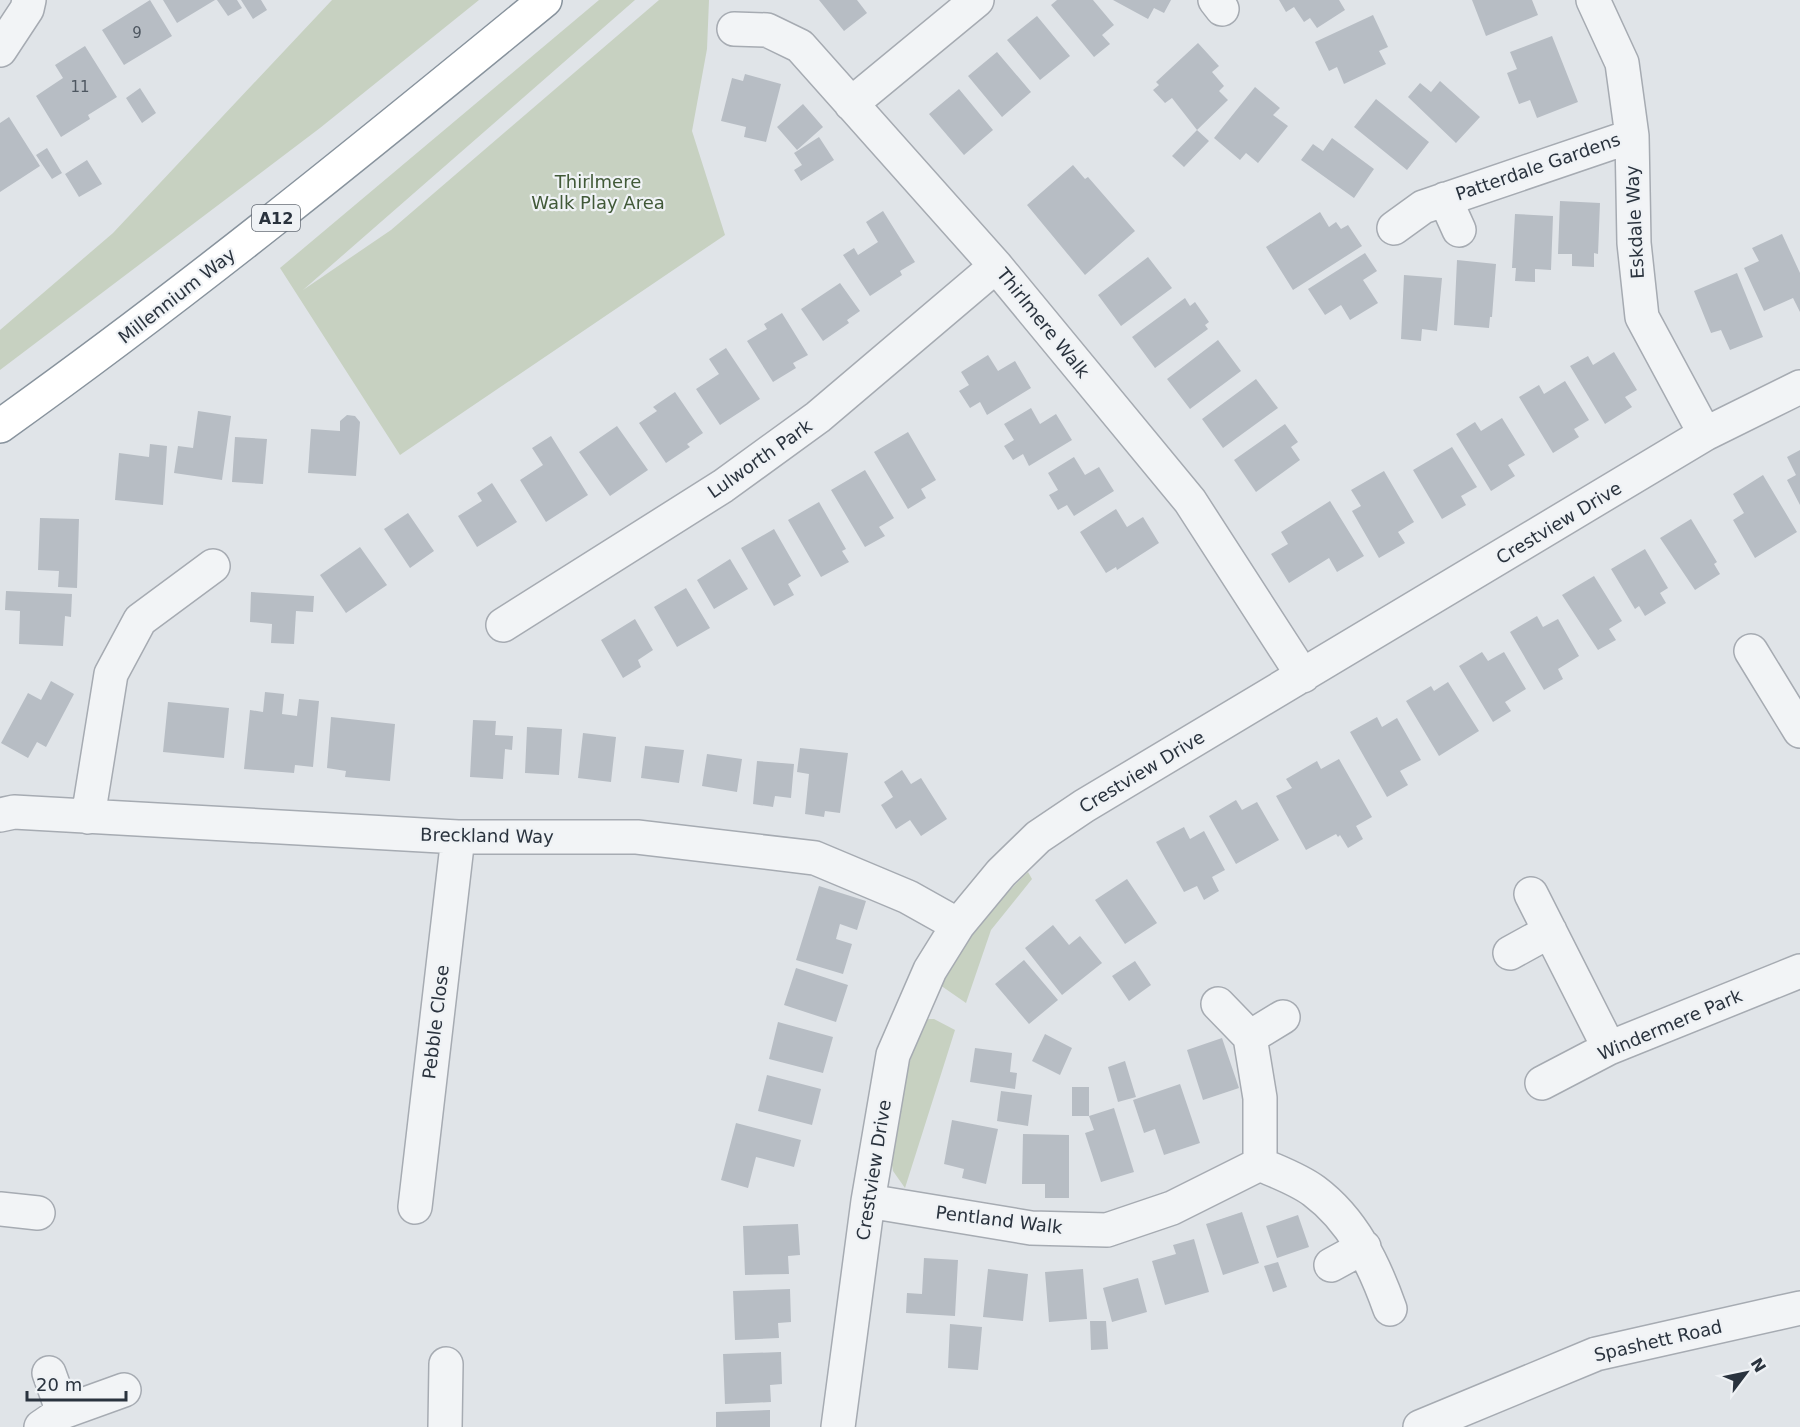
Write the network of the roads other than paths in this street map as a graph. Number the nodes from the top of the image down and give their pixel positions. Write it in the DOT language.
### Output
graph roads {
  1 [pos="29,0"];
  2 [pos="545,0"];
  3 [pos="977,0"];
  4 [pos="1593,0"];
  5 [pos="734,29"];
  6 [pos="0,50"];
  7 [pos="851,104"];
  8 [pos="1632,136"];
  9 [pos="1445,199"];
  10 [pos="1394,228"];
  11 [pos="1459,230"];
  12 [pos="996,266"];
  13 [pos="1800,387"];
  14 [pos="0,426"];
  15 [pos="1705,435"];
  16 [pos="213,566"];
  17 [pos="503,625"];
  18 [pos="1751,651"];
  19 [pos="1303,676"];
  20 [pos="1795,712"];
  21 [pos="0,815"];
  22 [pos="88,818"];
  23 [pos="458,837"];
  24 [pos="1531,894"];
  25 [pos="958,925"];
  26 [pos="1550,931"];
  27 [pos="1510,953"];
  28 [pos="1800,971"];
  29 [pos="1218,1004"];
  30 [pos="1283,1017"];
  31 [pos="1250,1037"];
  32 [pos="1609,1048"];
  33 [pos="1542,1083"];
  34 [pos="1260,1164"];
  35 [pos="868,1201"];
  36 [pos="415,1207"];
  37 [pos="0,1209"];
  38 [pos="38,1214"];
  39 [pos="1364,1247"];
  40 [pos="1331,1265"];
  41 [pos="1800,1308"];
  42 [pos="1390,1309"];
  43 [pos="446,1364"];
  44 [pos="50,1373"];
  45 [pos="124,1390"];
  46 [pos="52,1419"];
  47 [pos="445,1427"];
  48 [pos="838,1427"];
  49 [pos="1420,1427"];
  1 -- 6 [label="street"];
  2 -- 14 [label="highway, Millennium Way / A12"];
  3 -- 7 [label="street"];
  4 -- 8 [label="street, Eskdale Way"];
  5 -- 7 [label="street, Thirlmere Walk"];
  7 -- 12 [label="street, Thirlmere Walk"];
  8 -- 9 [label="street, Patterdale Gardens"];
  8 -- 15 [label="street, Eskdale Way"];
  9 -- 10 [label="street, Patterdale Gardens"];
  9 -- 11 [label="street, Patterdale Gardens"];
  12 -- 17 [label="street, Lulworth Park"];
  12 -- 19 [label="street, Thirlmere Walk"];
  13 -- 15 [label="street, Crestview Drive"];
  15 -- 19 [label="street, Crestview Drive"];
  16 -- 22 [label="street"];
  18 -- 20 [label="street"];
  19 -- 25 [label="street, Crestview Drive"];
  21 -- 22 [label="street, Breckland Way"];
  22 -- 23 [label="street, Breckland Way"];
  23 -- 25 [label="street, Breckland Way"];
  23 -- 36 [label="street, Pebble Close"];
  24 -- 26 [label="street"];
  25 -- 35 [label="street, Crestview Drive"];
  26 -- 27 [label="street"];
  26 -- 32 [label="street"];
  28 -- 32 [label="street, Windermere Park"];
  29 -- 31 [label="street"];
  30 -- 31 [label="street"];
  31 -- 34 [label="street"];
  32 -- 33 [label="street, Windermere Park"];
  34 -- 35 [label="street, Pentland Walk"];
  34 -- 39 [label="street"];
  35 -- 48 [label="street, Crestview Drive"];
  37 -- 38 [label="street"];
  39 -- 40 [label="street"];
  39 -- 42 [label="street"];
  41 -- 49 [label="street, Spashett Road"];
  43 -- 47 [label="street"];
  44 -- 46 [label="street"];
  45 -- 46 [label="street"];
}
